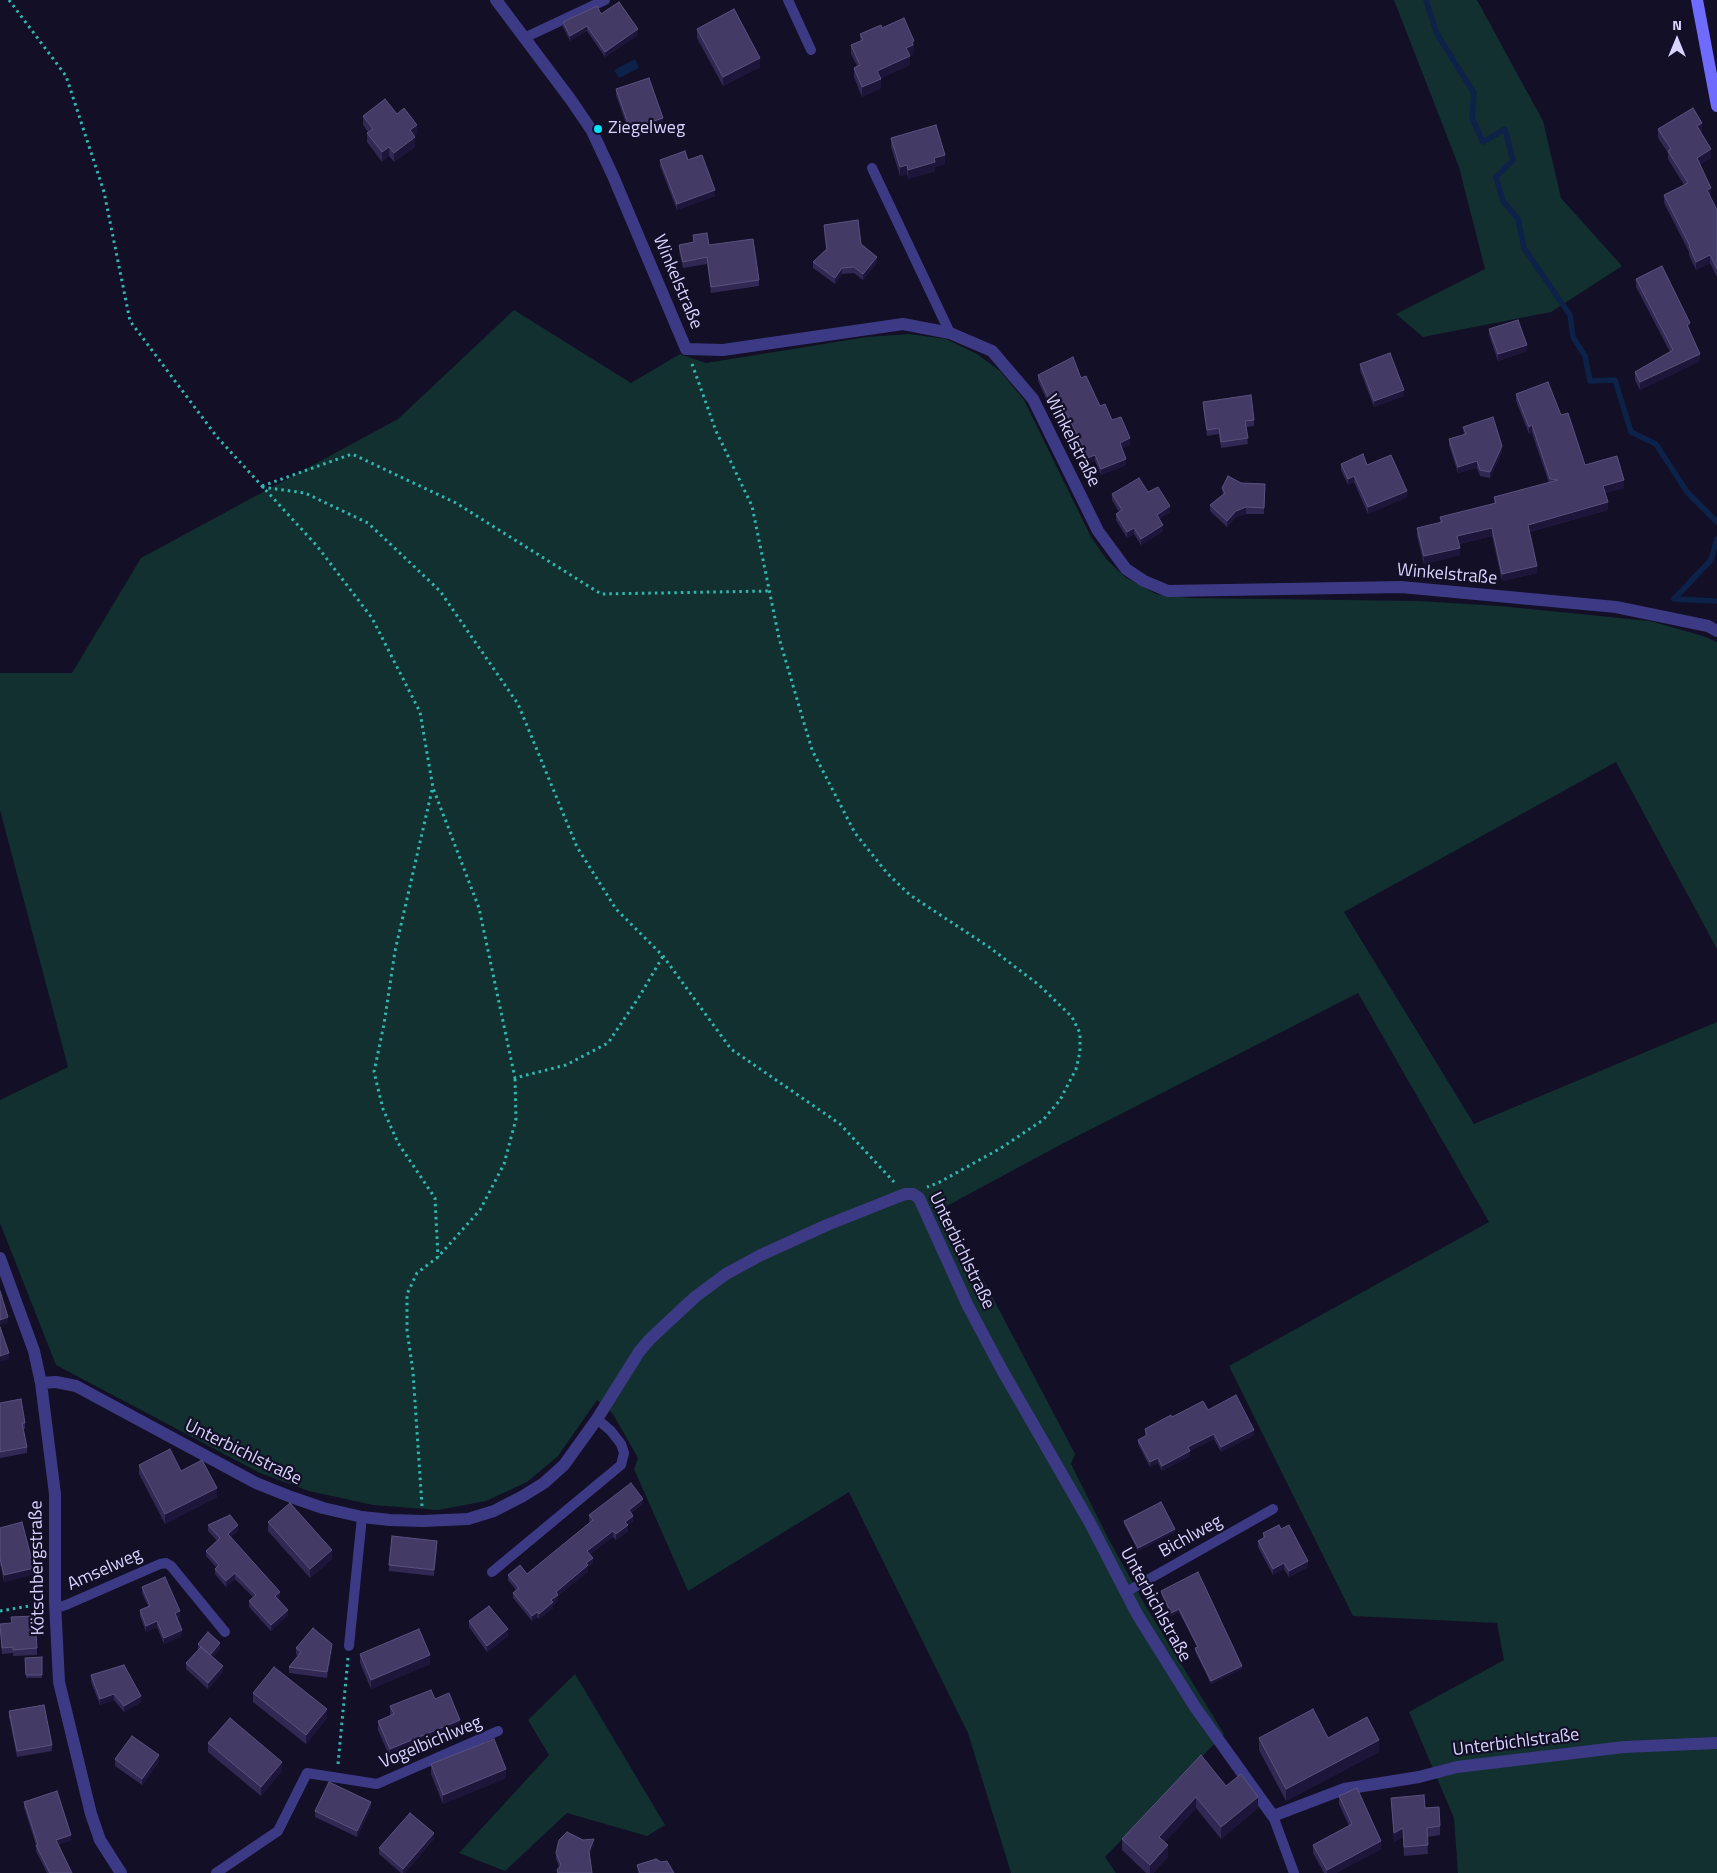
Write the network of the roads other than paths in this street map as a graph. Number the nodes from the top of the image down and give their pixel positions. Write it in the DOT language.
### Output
graph roads {
  1 [pos="496,0"];
  2 [pos="604,0"];
  3 [pos="788,0"];
  4 [pos="1696,0"];
  5 [pos="524,38"];
  6 [pos="811,50"];
  7 [pos="1717,106"];
  8 [pos="872,168"];
  9 [pos="950,333"];
  10 [pos="1717,631"];
  11 [pos="0,1258"];
  12 [pos="41,1383"];
  13 [pos="597,1419"];
  14 [pos="1273,1510"];
  15 [pos="362,1517"];
  16 [pos="492,1572"];
  17 [pos="1126,1592"];
  18 [pos="55,1605"];
  19 [pos="225,1632"];
  20 [pos="349,1646"];
  21 [pos="498,1731"];
  22 [pos="1717,1743"];
  23 [pos="1273,1816"];
  24 [pos="121,1873"];
  25 [pos="216,1873"];
  26 [pos="1294,1873"];
  1 -- 5 [label="street, Winkelstraße"];
  2 -- 5 [label="lane"];
  3 -- 6 [label="lane"];
  4 -- 7 [label="street"];
  5 -- 9 [label="street, Winkelstraße"];
  8 -- 9 [label="lane"];
  9 -- 10 [label="street, Winkelstraße"];
  11 -- 12 [label="street, Kötschbergstraße"];
  12 -- 15 [label="street, Unterbichlstraße"];
  12 -- 18 [label="street, Kötschbergstraße"];
  13 -- 15 [label="street, Unterbichlstraße"];
  13 -- 16 [label="lane"];
  13 -- 17 [label="street, Unterbichlstraße"];
  14 -- 17 [label="lane, Bichlweg"];
  15 -- 20 [label="lane"];
  17 -- 23 [label="street, Unterbichlstraße"];
  18 -- 19 [label="lane, Amselweg"];
  18 -- 24 [label="street, Kötschbergstraße"];
  21 -- 25 [label="lane, Vogelbichlweg"];
  22 -- 23 [label="street, Unterbichlstraße"];
  23 -- 26 [label="lane"];
}
